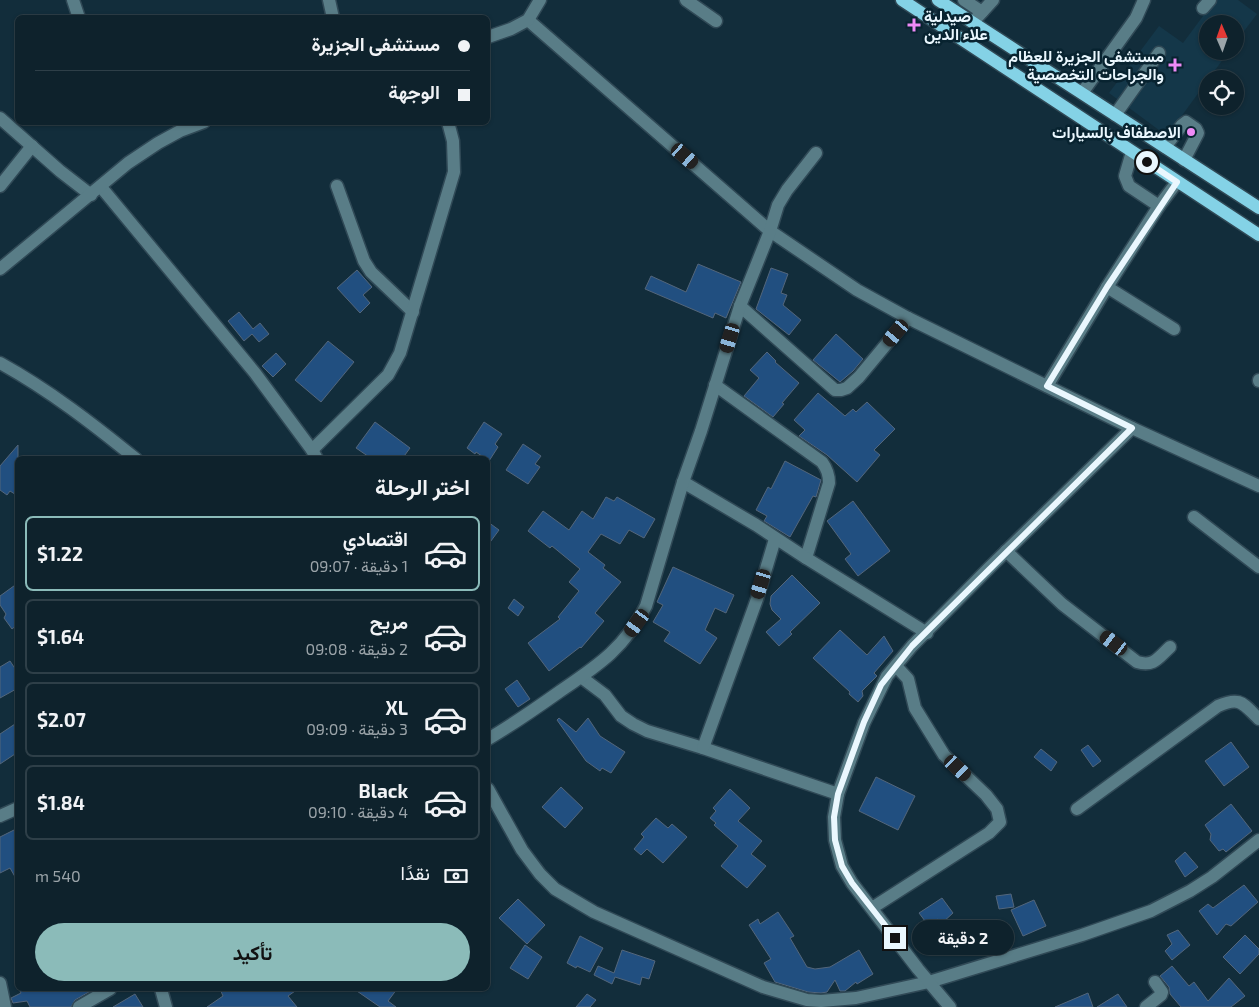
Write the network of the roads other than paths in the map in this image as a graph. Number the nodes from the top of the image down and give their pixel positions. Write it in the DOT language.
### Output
graph roads {
  1 [pos="73,0"];
  2 [pos="329,0"];
  3 [pos="540,0"];
  4 [pos="686,0"];
  5 [pos="902,0"];
  6 [pos="938,0"];
  7 [pos="964,0"];
  8 [pos="993,0"];
  9 [pos="1144,0"];
  10 [pos="982,12"];
  11 [pos="78,15"];
  12 [pos="332,15"];
  13 [pos="528,20"];
  14 [pos="716,21"];
  15 [pos="973,22"];
  16 [pos="490,36"];
  17 [pos="1159,53"];
  18 [pos="1082,93"];
  19 [pos="1115,114"];
  20 [pos="0,118"];
  21 [pos="196,125"];
  22 [pos="449,125"];
  23 [pos="15,126"];
  24 [pos="32,146"];
  25 [pos="1165,147"];
  26 [pos="1132,152"];
  27 [pos="816,153"];
  28 [pos="1184,160"];
  29 [pos="1177,182"];
  30 [pos="0,186"];
  31 [pos="336,186"];
  32 [pos="96,191"];
  33 [pos="1160,206"];
  34 [pos="1259,208"];
  35 [pos="770,231"];
  36 [pos="1259,234"];
  37 [pos="0,269"];
  38 [pos="1107,287"];
  39 [pos="740,306"];
  40 [pos="413,312"];
  41 [pos="908,318"];
  42 [pos="1174,329"];
  43 [pos="0,363"];
  44 [pos="715,385"];
  45 [pos="1047,386"];
  46 [pos="1132,428"];
  47 [pos="314,454"];
  48 [pos="132,456"];
  49 [pos="683,482"];
  50 [pos="1259,486"];
  51 [pos="1194,517"];
  52 [pos="775,539"];
  53 [pos="1006,552"];
  54 [pos="806,558"];
  55 [pos="1259,567"];
  56 [pos="927,633"];
  57 [pos="1170,647"];
  58 [pos="896,666"];
  59 [pos="581,677"];
  60 [pos="1259,719"];
  61 [pos="490,738"];
  62 [pos="703,748"];
  63 [pos="490,793"];
  64 [pos="838,794"];
  65 [pos="15,809"];
  66 [pos="1077,809"];
  67 [pos="0,816"];
  68 [pos="1259,840"];
  69 [pos="872,908"];
  70 [pos="929,982"];
  71 [pos="1155,982"];
  72 [pos="0,983"];
  73 [pos="107,991"];
  74 [pos="162,991"];
  75 [pos="5,1007"];
  76 [pos="79,1007"];
  77 [pos="166,1007"];
  78 [pos="950,1007"];
  79 [pos="1146,1007"];
  1 -- 11 [label="street"];
  2 -- 12 [label="street"];
  3 -- 13 [label="street"];
  4 -- 14 [label="street"];
  5 -- 26 [label="main road"];
  6 -- 15 [label="main road"];
  7 -- 10 [label="street"];
  8 -- 10 [label="street"];
  9 -- 18 [label="street"];
  10 -- 15 [label="street"];
  13 -- 16 [label="street"];
  13 -- 35 [label="street"];
  15 -- 18 [label="main road"];
  17 -- 19 [label="street"];
  18 -- 19 [label="main road"];
  19 -- 25 [label="main road"];
  20 -- 23 [label="street"];
  21 -- 32 [label="street"];
  22 -- 40 [label="street"];
  23 -- 24 [label="street"];
  24 -- 30 [label="street"];
  24 -- 32 [label="street"];
  25 -- 28 [label="main road"];
  25 -- 28 [label="street"];
  26 -- 29 [label="main road"];
  26 -- 33 [label="street"];
  27 -- 35 [label="street"];
  28 -- 34 [label="main road"];
  29 -- 33 [label="street"];
  29 -- 36 [label="main road"];
  31 -- 40 [label="street"];
  32 -- 37 [label="street"];
  32 -- 47 [label="street"];
  33 -- 38 [label="street"];
  35 -- 39 [label="street"];
  35 -- 41 [label="street"];
  38 -- 42 [label="street"];
  38 -- 45 [label="street"];
  39 -- 41 [label="street"];
  39 -- 44 [label="street"];
  40 -- 47 [label="street"];
  41 -- 45 [label="street"];
  43 -- 48 [label="street"];
  44 -- 49 [label="street"];
  44 -- 54 [label="street"];
  45 -- 46 [label="street"];
  46 -- 50 [label="street"];
  46 -- 53 [label="street"];
  49 -- 52 [label="street"];
  49 -- 59 [label="street"];
  51 -- 55 [label="street"];
  52 -- 54 [label="street"];
  52 -- 62 [label="street"];
  53 -- 56 [label="street"];
  53 -- 57 [label="street"];
  54 -- 56 [label="street"];
  56 -- 58 [label="street"];
  58 -- 64 [label="street"];
  58 -- 69 [label="street"];
  59 -- 61 [label="street"];
  59 -- 62 [label="street"];
  60 -- 66 [label="street"];
  62 -- 64 [label="street"];
  63 -- 70 [label="street"];
  64 -- 69 [label="street"];
  65 -- 67 [label="street"];
  68 -- 70 [label="street"];
  69 -- 70 [label="street"];
  70 -- 78 [label="street"];
  71 -- 79 [label="street"];
  72 -- 75 [label="street"];
  73 -- 76 [label="street"];
  74 -- 77 [label="street"];
}
